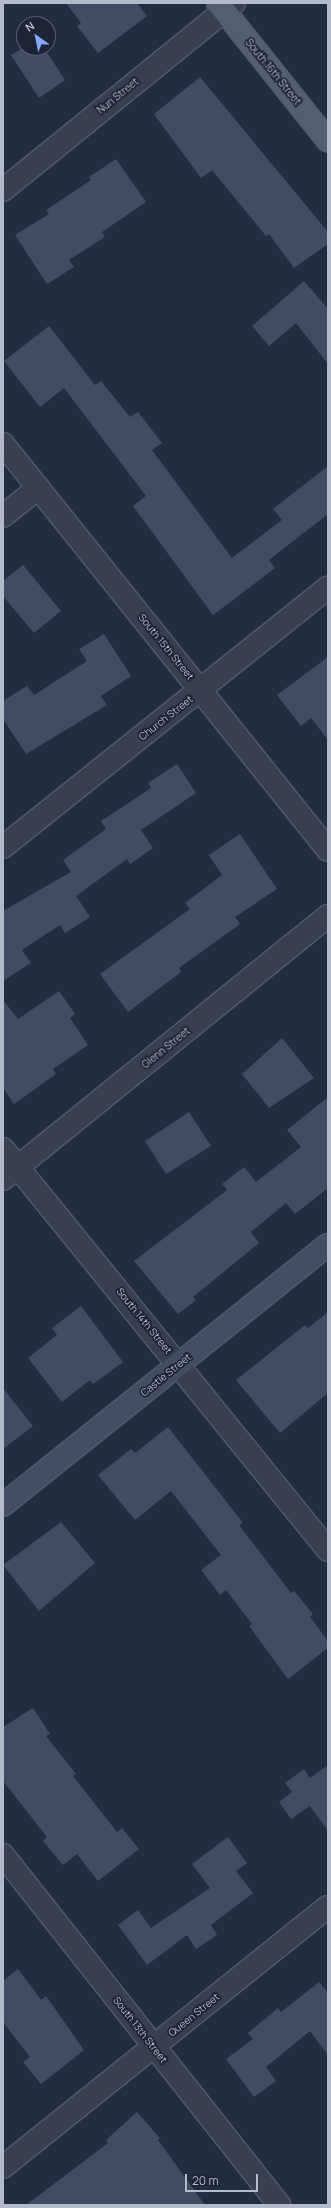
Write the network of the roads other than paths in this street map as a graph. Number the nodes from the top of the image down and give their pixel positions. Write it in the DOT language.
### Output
graph roads {
  1 [pos="225,6"];
  2 [pos="328,141"];
  3 [pos="3,190"];
  4 [pos="3,444"];
  5 [pos="38,488"];
  6 [pos="3,516"];
  7 [pos="328,588"];
  8 [pos="200,690"];
  9 [pos="3,847"];
  10 [pos="328,850"];
  11 [pos="328,916"];
  12 [pos="3,1149"];
  13 [pos="10,1173"];
  14 [pos="328,1245"];
  15 [pos="179,1364"];
  16 [pos="3,1505"];
  17 [pos="328,1550"];
  18 [pos="3,1855"];
  19 [pos="328,1908"];
  20 [pos="153,2047"];
  21 [pos="3,2167"];
  22 [pos="279,2205"];
  1 -- 2 [label="main road, South 16th Street"];
  1 -- 3 [label="street, Nun Street"];
  4 -- 5 [label="street, South 15th Street"];
  5 -- 6 [label="street"];
  5 -- 8 [label="street, South 15th Street"];
  7 -- 8 [label="street, Church Street"];
  8 -- 9 [label="street, Church Street"];
  8 -- 10 [label="street, South 15th Street"];
  11 -- 13 [label="street, Glenn Street"];
  12 -- 13 [label="street, South 14th Street"];
  13 -- 15 [label="street, South 14th Street"];
  14 -- 15 [label="street, Castle Street"];
  15 -- 16 [label="street, Castle Street"];
  15 -- 17 [label="street, South 14th Street"];
  18 -- 20 [label="street, South 13th Street"];
  19 -- 20 [label="street, Queen Street"];
  20 -- 21 [label="street, Queen Street"];
  20 -- 22 [label="street, South 13th Street"];
}
